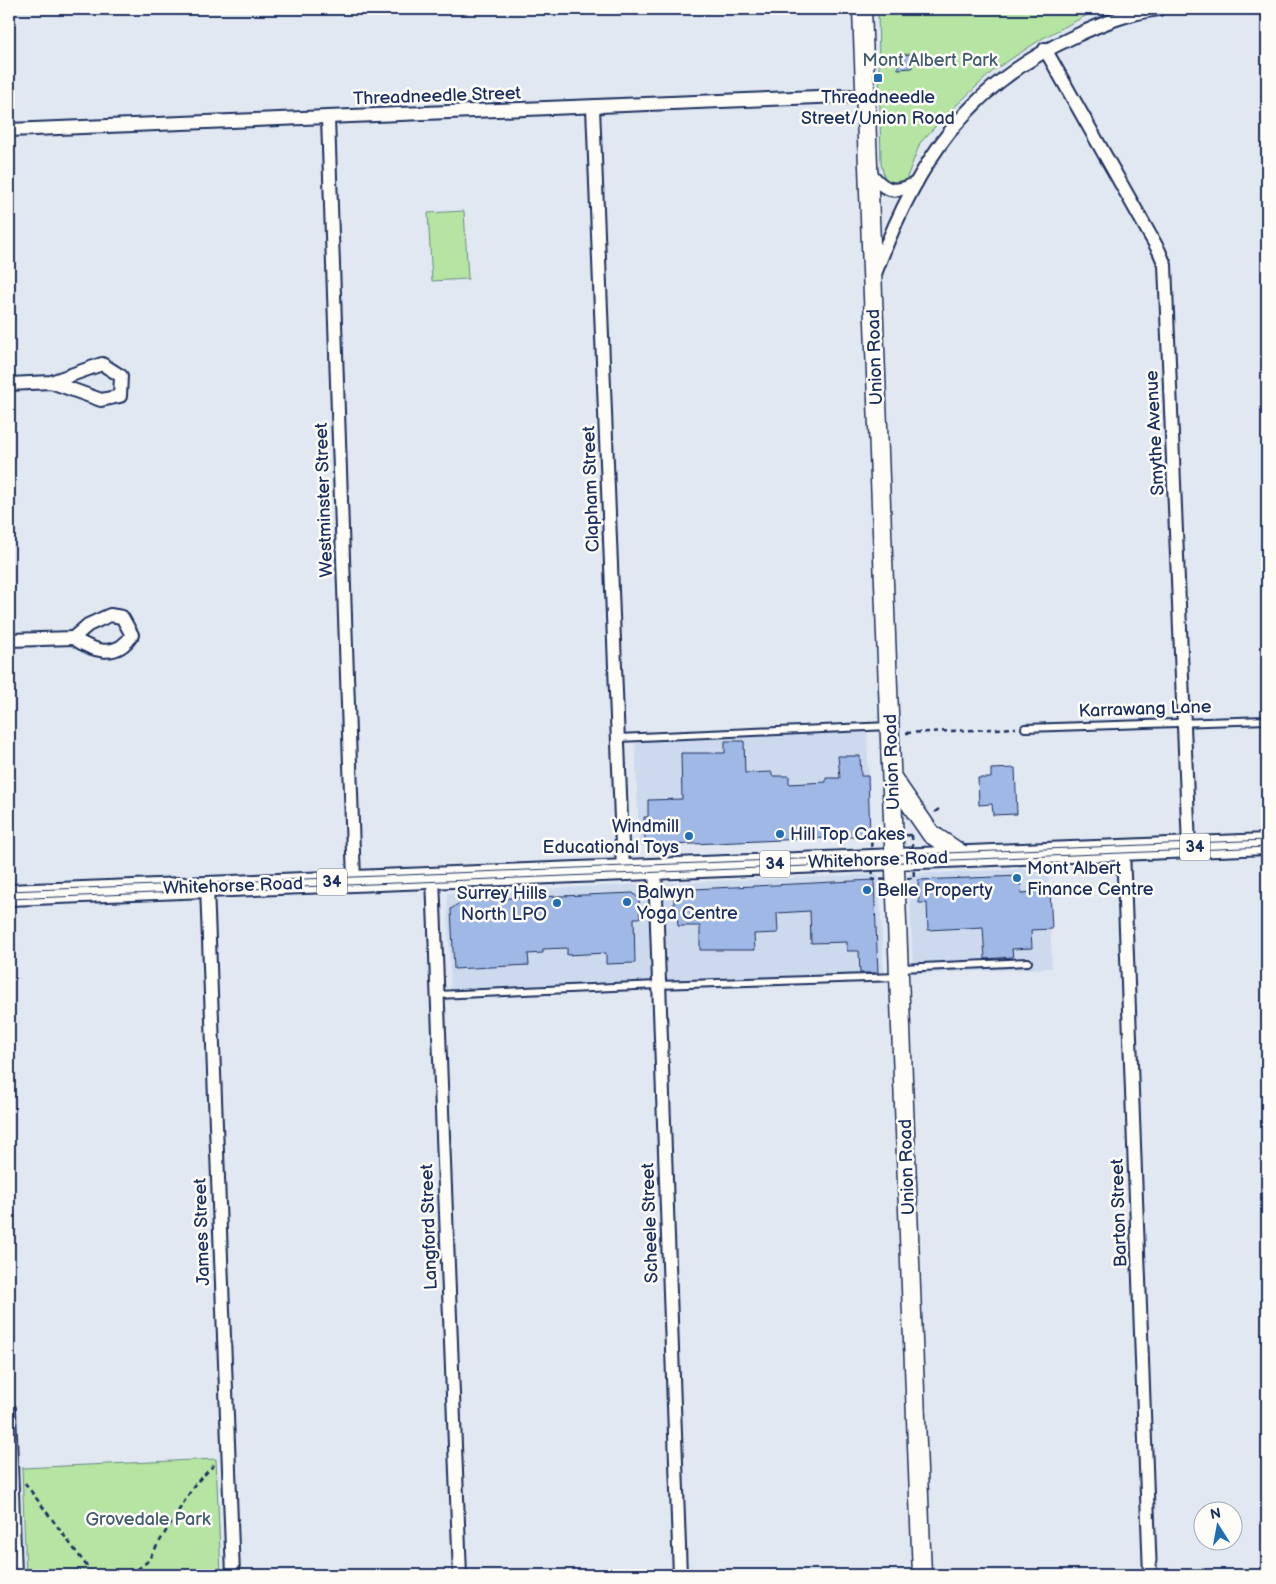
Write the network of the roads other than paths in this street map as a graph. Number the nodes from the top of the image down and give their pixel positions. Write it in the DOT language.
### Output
graph roads {
  1 [pos="862,9"];
  2 [pos="1159,9"];
  3 [pos="1045,49"];
  4 [pos="866,97"];
  5 [pos="593,107"];
  6 [pos="328,118"];
  7 [pos="9,130"];
  8 [pos="868,171"];
  9 [pos="916,183"];
  10 [pos="871,283"];
  11 [pos="51,382"];
  12 [pos="9,384"];
  13 [pos="73,638"];
  14 [pos="9,640"];
  15 [pos="1267,720"];
  16 [pos="1185,723"];
  17 [pos="1024,728"];
  18 [pos="890,730"];
  19 [pos="618,738"];
  20 [pos="892,778"];
  21 [pos="1267,844"];
  22 [pos="1189,847"];
  23 [pos="1123,849"];
  24 [pos="964,856"];
  25 [pos="896,859"];
  26 [pos="655,869"];
  27 [pos="623,870"];
  28 [pos="433,878"];
  29 [pos="354,881"];
  30 [pos="207,887"];
  31 [pos="9,895"];
  32 [pos="1028,962"];
  33 [pos="900,973"];
  34 [pos="658,985"];
  35 [pos="437,995"];
  36 [pos="9,1409"];
  37 [pos="15,1575"];
  38 [pos="233,1575"];
  39 [pos="460,1575"];
  40 [pos="680,1575"];
  41 [pos="922,1575"];
  42 [pos="1150,1575"];
  1 -- 4 [label="main road, Union Road"];
  2 -- 3 [label="street"];
  3 -- 9 [label="street"];
  3 -- 16 [label="street, Smythe Avenue"];
  4 -- 5 [label="street, Threadneedle Street"];
  4 -- 8 [label="main road, Union Road"];
  5 -- 6 [label="street, Threadneedle Street"];
  5 -- 19 [label="street, Clapham Street"];
  6 -- 7 [label="street, Threadneedle Street"];
  6 -- 29 [label="street, Westminster Street"];
  8 -- 9 [label="street"];
  8 -- 10 [label="main road, Union Road"];
  9 -- 10 [label="street"];
  10 -- 18 [label="main road, Union Road"];
  11 -- 11 [label="street"];
  11 -- 12 [label="street"];
  13 -- 14 [label="street"];
  15 -- 16 [label="lane, Karrawang Lane"];
  16 -- 17 [label="lane, Karrawang Lane"];
  16 -- 22 [label="street, Smythe Avenue"];
  18 -- 19 [label="lane"];
  18 -- 20 [label="main road, Union Road"];
  19 -- 27 [label="street, Clapham Street"];
  20 -- 24 [label="main road"];
  20 -- 25 [label="main road, Union Road"];
  21 -- 22 [label="main road, Whitehorse Road / 34"];
  22 -- 23 [label="main road, Whitehorse Road / 34"];
  23 -- 24 [label="main road, Whitehorse Road / 34"];
  23 -- 42 [label="street, Barton Street"];
  24 -- 25 [label="main road, Whitehorse Road / 34"];
  25 -- 26 [label="main road, Whitehorse Road / 34"];
  25 -- 33 [label="main road, Union Road"];
  26 -- 27 [label="main road, Whitehorse Road / 34"];
  26 -- 34 [label="street, Scheele Street"];
  27 -- 28 [label="main road, Whitehorse Road / 34"];
  28 -- 29 [label="main road, Whitehorse Road / 34"];
  28 -- 35 [label="street, Langford Street"];
  29 -- 30 [label="main road, Whitehorse Road / 34"];
  30 -- 31 [label="main road, Whitehorse Road / 34"];
  30 -- 38 [label="street, James Street"];
  32 -- 33 [label="lane"];
  33 -- 34 [label="lane"];
  33 -- 41 [label="main road, Union Road"];
  34 -- 35 [label="lane"];
  34 -- 40 [label="street, Scheele Street"];
  35 -- 39 [label="street, Langford Street"];
  36 -- 37 [label="street"];
}
